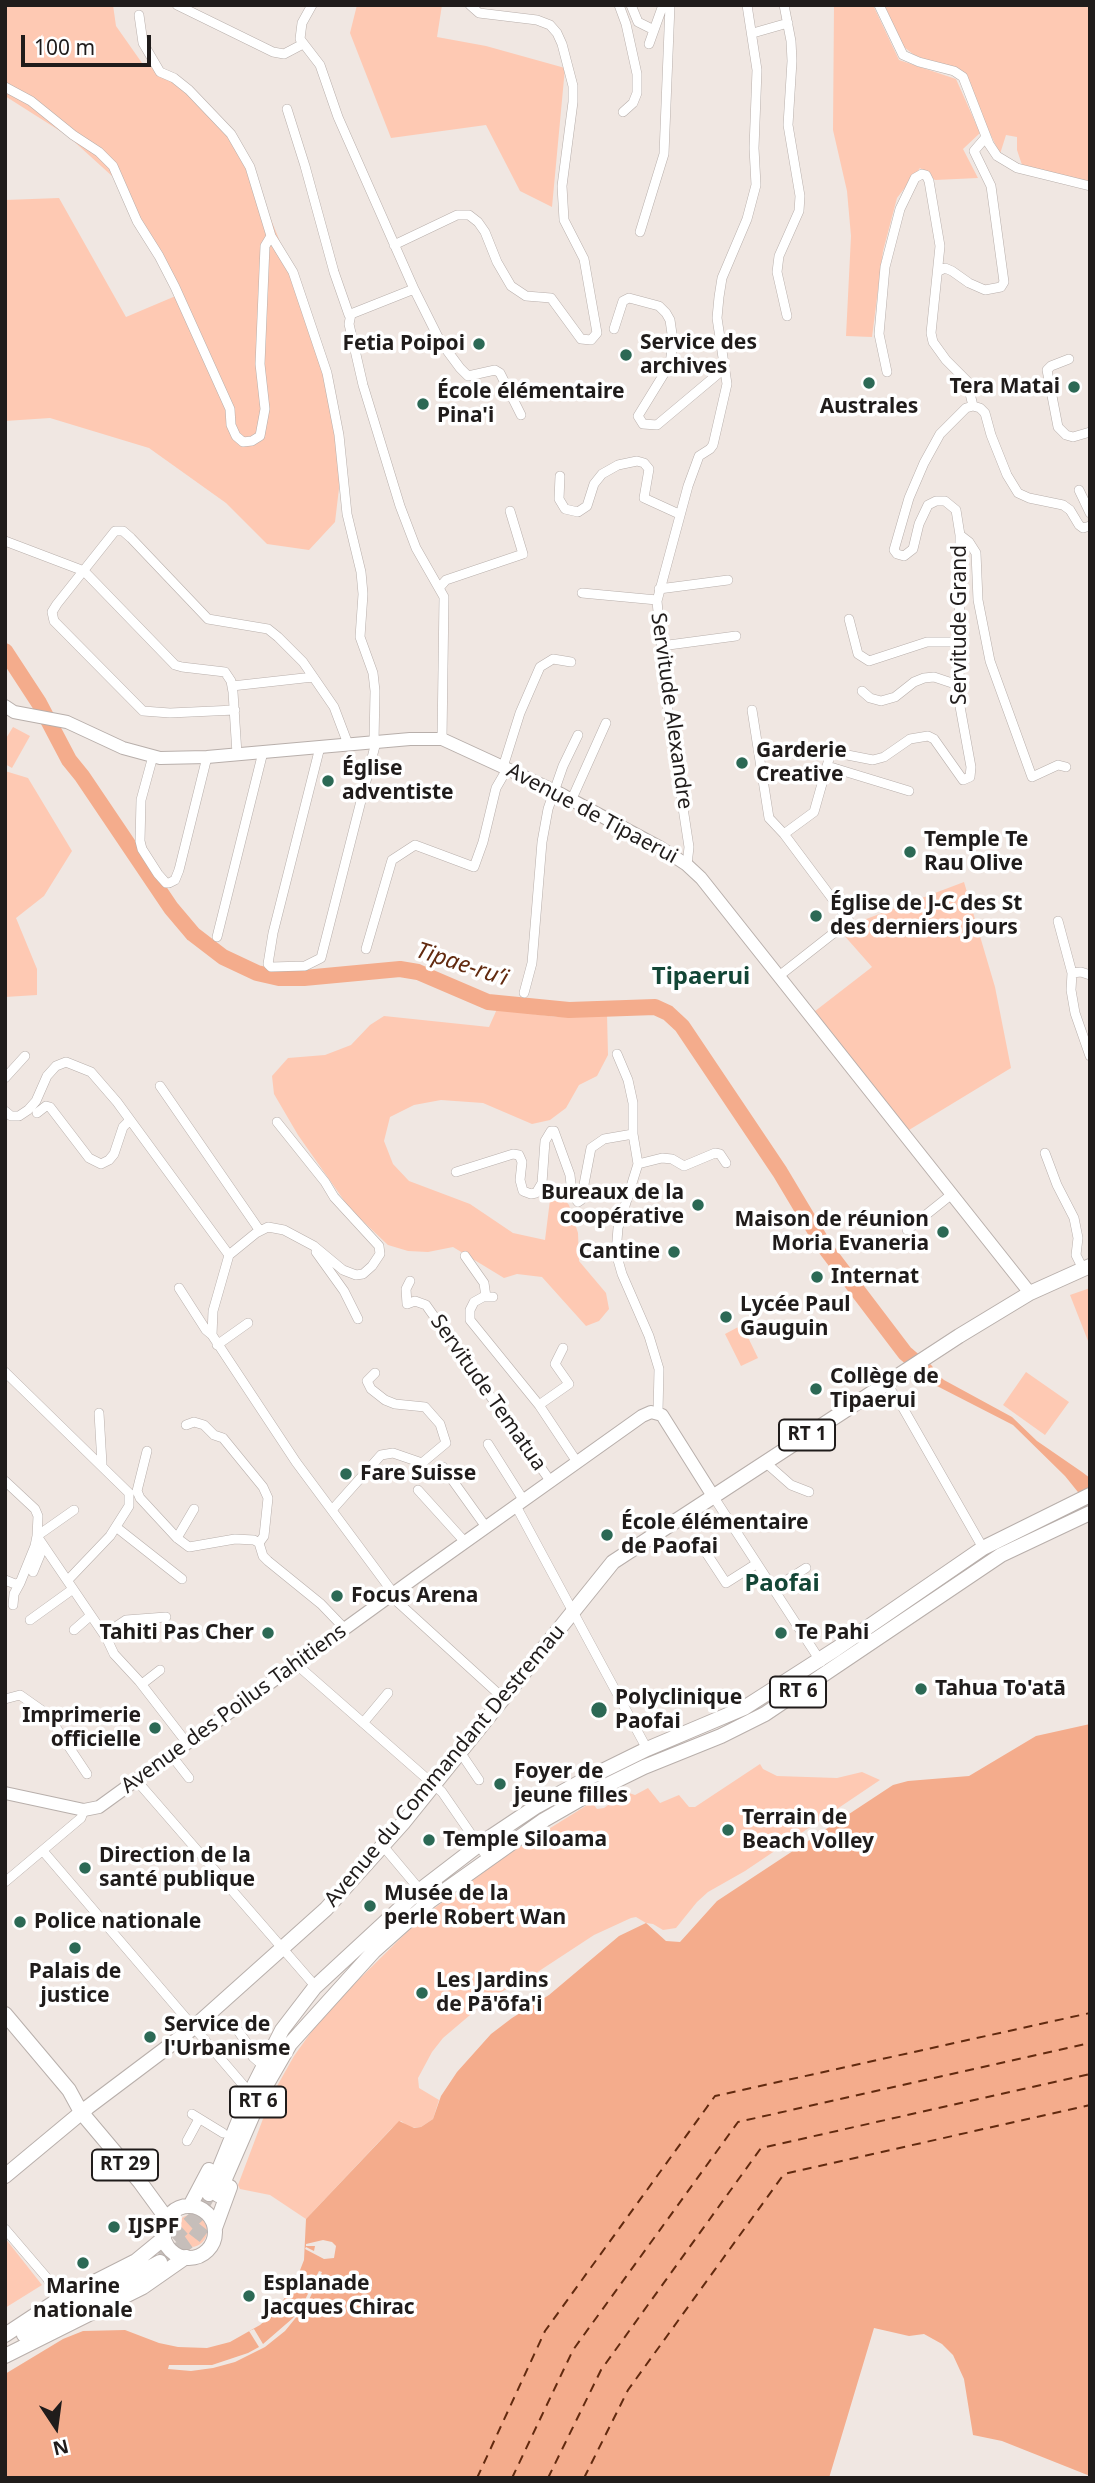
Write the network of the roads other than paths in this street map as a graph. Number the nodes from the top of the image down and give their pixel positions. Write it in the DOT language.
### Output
graph roads {
  1 [pos="177,5"];
  2 [pos="312,5"];
  3 [pos="470,5"];
  4 [pos="619,5"];
  5 [pos="631,5"];
  6 [pos="663,5"];
  7 [pos="670,5"];
  8 [pos="747,5"];
  9 [pos="784,5"];
  10 [pos="879,5"];
  11 [pos="139,15"];
  12 [pos="788,23"];
  13 [pos="654,30"];
  14 [pos="753,33"];
  15 [pos="303,44"];
  16 [pos="649,44"];
  17 [pos="5,87"];
  18 [pos="287,109"];
  19 [pos="623,112"];
  20 [pos="986,137"];
  21 [pos="1090,186"];
  22 [pos="640,232"];
  23 [pos="271,236"];
  24 [pos="394,245"];
  25 [pos="939,271"];
  26 [pos="414,289"];
  27 [pos="349,315"];
  28 [pos="787,316"];
  29 [pos="614,329"];
  30 [pos="1069,359"];
  31 [pos="724,368"];
  32 [pos="887,372"];
  33 [pos="973,406"];
  34 [pos="521,415"];
  35 [pos="1090,432"];
  36 [pos="560,476"];
  37 [pos="1079,490"];
  38 [pos="510,511"];
  39 [pos="1090,513"];
  40 [pos="679,514"];
  41 [pos="1090,526"];
  42 [pos="960,535"];
  43 [pos="5,541"];
  44 [pos="84,571"];
  45 [pos="728,580"];
  46 [pos="439,588"];
  47 [pos="659,589"];
  48 [pos="582,593"];
  49 [pos="657,600"];
  50 [pos="849,620"];
  51 [pos="736,636"];
  52 [pos="958,642"];
  53 [pos="661,646"];
  54 [pos="571,662"];
  55 [pos="313,677"];
  56 [pos="958,685"];
  57 [pos="232,686"];
  58 [pos="862,691"];
  59 [pos="10,709"];
  60 [pos="235,710"];
  61 [pos="752,710"];
  62 [pos="606,723"];
  63 [pos="578,735"];
  64 [pos="442,739"];
  65 [pos="375,742"];
  66 [pos="348,744"];
  67 [pos="320,747"];
  68 [pos="263,752"];
  69 [pos="237,754"];
  70 [pos="153,757"];
  71 [pos="208,757"];
  72 [pos="827,766"];
  73 [pos="1066,766"];
  74 [pos="505,768"];
  75 [pos="909,791"];
  76 [pos="555,792"];
  77 [pos="571,801"];
  78 [pos="784,834"];
  79 [pos="687,864"];
  80 [pos="1058,921"];
  81 [pos="217,937"];
  82 [pos="366,950"];
  83 [pos="1072,973"];
  84 [pos="1090,975"];
  85 [pos="779,976"];
  86 [pos="524,993"];
  87 [pos="617,1055"];
  88 [pos="25,1056"];
  89 [pos="1090,1056"];
  90 [pos="5,1078"];
  91 [pos="160,1086"];
  92 [pos="5,1111"];
  93 [pos="37,1113"];
  94 [pos="129,1121"];
  95 [pos="277,1122"];
  96 [pos="633,1134"];
  97 [pos="1045,1153"];
  98 [pos="726,1163"];
  99 [pos="638,1164"];
  100 [pos="456,1172"];
  101 [pos="952,1194"];
  102 [pos="907,1230"];
  103 [pos="260,1231"];
  104 [pos="302,1238"];
  105 [pos="240,1253"];
  106 [pos="465,1256"];
  107 [pos="228,1258"];
  108 [pos="1087,1267"];
  109 [pos="410,1281"];
  110 [pos="179,1287"];
  111 [pos="1030,1293"];
  112 [pos="358,1319"];
  113 [pos="248,1323"];
  114 [pos="212,1335"];
  115 [pos="217,1345"];
  116 [pos="563,1348"];
  117 [pos="5,1372"];
  118 [pos="375,1373"];
  119 [pos="886,1383"];
  120 [pos="539,1405"];
  121 [pos="658,1412"];
  122 [pos="99,1413"];
  123 [pos="186,1426"];
  124 [pos="488,1444"];
  125 [pos="147,1451"];
  126 [pos="577,1462"];
  127 [pos="765,1462"];
  128 [pos="103,1465"];
  129 [pos="443,1467"];
  130 [pos="5,1481"];
  131 [pos="551,1482"];
  132 [pos="418,1490"];
  133 [pos="809,1492"];
  134 [pos="713,1496"];
  135 [pos="1083,1498"];
  136 [pos="520,1504"];
  137 [pos="194,1508"];
  138 [pos="74,1510"];
  139 [pos="332,1510"];
  140 [pos="1087,1515"];
  141 [pos="116,1527"];
  142 [pos="486,1527"];
  143 [pos="37,1536"];
  144 [pos="181,1541"];
  145 [pos="465,1542"];
  146 [pos="259,1544"];
  147 [pos="983,1548"];
  148 [pos="705,1551"];
  149 [pos="188,1556"];
  150 [pos="756,1563"];
  151 [pos="806,1568"];
  152 [pos="33,1572"];
  153 [pos="182,1579"];
  154 [pos="5,1580"];
  155 [pos="20,1583"];
  156 [pos="71,1584"];
  157 [pos="774,1589"];
  158 [pos="392,1595"];
  159 [pos="13,1605"];
  160 [pos="574,1612"];
  161 [pos="90,1616"];
  162 [pos="166,1617"];
  163 [pos="30,1620"];
  164 [pos="345,1629"];
  165 [pos="74,1630"];
  166 [pos="107,1639"];
  167 [pos="819,1660"];
  168 [pos="296,1664"];
  169 [pos="160,1670"];
  170 [pos="827,1673"];
  171 [pos="142,1684"];
  172 [pos="388,1693"];
  173 [pos="5,1699"];
  174 [pos="503,1699"];
  175 [pos="363,1723"];
  176 [pos="187,1743"];
  177 [pos="647,1749"];
  178 [pos="460,1752"];
  179 [pos="171,1755"];
  180 [pos="87,1773"];
  181 [pos="189,1778"];
  182 [pos="478,1780"];
  183 [pos="136,1781"];
  184 [pos="434,1784"];
  185 [pos="5,1793"];
  186 [pos="84,1810"];
  187 [pos="479,1845"];
  188 [pos="383,1846"];
  189 [pos="43,1851"];
  190 [pos="489,1860"];
  191 [pos="5,1882"];
  192 [pos="420,1890"];
  193 [pos="282,1949"];
  194 [pos="316,1987"];
  195 [pos="5,2014"];
  196 [pos="315,2015"];
  197 [pos="193,2028"];
  198 [pos="236,2028"];
  199 [pos="282,2030"];
  200 [pos="260,2063"];
  201 [pos="244,2086"];
  202 [pos="85,2110"];
  203 [pos="223,2133"];
  204 [pos="187,2141"];
  205 [pos="5,2176"];
  206 [pos="184,2207"];
  207 [pos="167,2219"];
  208 [pos="215,2228"];
  209 [pos="5,2230"];
  210 [pos="164,2238"];
  211 [pos="186,2257"];
  212 [pos="53,2303"];
  213 [pos="5,2336"];
  214 [pos="5,2347"];
  215 [pos="5,2356"];
  1 -- 15 [label="street"];
  2 -- 15 [label="street"];
  3 -- 24 [label="street"];
  4 -- 19 [label="street"];
  5 -- 13 [label="street"];
  6 -- 13 [label="street"];
  7 -- 22 [label="street"];
  8 -- 14 [label="street, Servitude Alexandre"];
  9 -- 12 [label="street"];
  10 -- 20 [label="street"];
  11 -- 23 [label="street"];
  12 -- 14 [label="street"];
  12 -- 28 [label="street"];
  13 -- 16 [label="street"];
  14 -- 31 [label="street, Servitude Alexandre"];
  15 -- 24 [label="street"];
  17 -- 23 [label="street"];
  18 -- 27 [label="street"];
  20 -- 21 [label="street"];
  20 -- 25 [label="street"];
  23 -- 65 [label="street"];
  24 -- 26 [label="street"];
  25 -- 32 [label="street"];
  25 -- 33 [label="street"];
  26 -- 27 [label="street"];
  26 -- 34 [label="street"];
  27 -- 46 [label="street"];
  29 -- 31 [label="street"];
  30 -- 35 [label="street"];
  31 -- 40 [label="street, Servitude Alexandre"];
  33 -- 41 [label="street"];
  33 -- 42 [label="street, Servitude Grand"];
  36 -- 40 [label="street"];
  37 -- 39 [label="street"];
  38 -- 46 [label="street"];
  40 -- 47 [label="street, Servitude Alexandre"];
  42 -- 52 [label="street, Servitude Grand"];
  42 -- 73 [label="street"];
  43 -- 44 [label="street"];
  44 -- 55 [label="street"];
  44 -- 57 [label="street"];
  44 -- 60 [label="street"];
  45 -- 47 [label="street"];
  46 -- 64 [label="street"];
  47 -- 49 [label="street, Servitude Alexandre"];
  48 -- 49 [label="street"];
  49 -- 53 [label="street, Servitude Alexandre"];
  50 -- 52 [label="street"];
  51 -- 53 [label="street"];
  52 -- 56 [label="street, Servitude Grand"];
  53 -- 79 [label="street, Servitude Alexandre"];
  54 -- 74 [label="street"];
  55 -- 57 [label="street"];
  55 -- 66 [label="street"];
  56 -- 58 [label="street"];
  56 -- 72 [label="street, Servitude Grand"];
  57 -- 60 [label="street"];
  59 -- 70 [label="main road, Avenue de Tipaerui"];
  60 -- 69 [label="street"];
  61 -- 78 [label="street"];
  62 -- 77 [label="street"];
  63 -- 76 [label="street"];
  64 -- 65 [label="main road, Avenue de Tipaerui"];
  64 -- 74 [label="main road, Avenue de Tipaerui"];
  65 -- 66 [label="main road, Avenue de Tipaerui"];
  65 -- 67 [label="street"];
  66 -- 67 [label="main road, Avenue de Tipaerui"];
  67 -- 68 [label="main road, Avenue de Tipaerui"];
  68 -- 69 [label="main road, Avenue de Tipaerui"];
  68 -- 81 [label="street"];
  69 -- 71 [label="main road, Avenue de Tipaerui"];
  70 -- 71 [label="main road, Avenue de Tipaerui"];
  70 -- 71 [label="street"];
  72 -- 75 [label="street"];
  72 -- 78 [label="street"];
  74 -- 76 [label="main road, Avenue de Tipaerui"];
  74 -- 82 [label="street"];
  76 -- 77 [label="main road, Avenue de Tipaerui"];
  76 -- 86 [label="street"];
  77 -- 79 [label="main road, Avenue de Tipaerui"];
  78 -- 85 [label="street"];
  79 -- 85 [label="main road, Avenue de Tipaerui"];
  80 -- 83 [label="street"];
  83 -- 84 [label="street"];
  83 -- 89 [label="street"];
  85 -- 101 [label="main road, Avenue de Tipaerui"];
  87 -- 96 [label="street"];
  88 -- 90 [label="street"];
  91 -- 103 [label="street"];
  92 -- 94 [label="street"];
  93 -- 94 [label="street"];
  94 -- 107 [label="street"];
  95 -- 104 [label="street"];
  96 -- 99 [label="street"];
  96 -- 100 [label="street"];
  97 -- 108 [label="street"];
  98 -- 99 [label="street"];
  99 -- 121 [label="street"];
  101 -- 102 [label="street"];
  101 -- 111 [label="main road, Avenue de Tipaerui"];
  103 -- 104 [label="street"];
  103 -- 107 [label="street"];
  104 -- 112 [label="street"];
  105 -- 107 [label="street"];
  106 -- 120 [label="street"];
  107 -- 114 [label="street"];
  108 -- 111 [label="main road, RT 1"];
  109 -- 131 [label="street, Servitude Tematua"];
  110 -- 114 [label="street"];
  111 -- 119 [label="main road, RT 1"];
  113 -- 115 [label="street"];
  114 -- 115 [label="street"];
  115 -- 139 [label="street"];
  116 -- 120 [label="street"];
  117 -- 128 [label="street"];
  118 -- 139 [label="street"];
  119 -- 127 [label="main road, RT 1"];
  119 -- 147 [label="street"];
  120 -- 126 [label="street"];
  121 -- 126 [label="main road, Avenue des Poilus Tahitiens"];
  121 -- 134 [label="main road"];
  122 -- 128 [label="street"];
  123 -- 146 [label="street"];
  124 -- 136 [label="street"];
  125 -- 144 [label="street"];
  126 -- 131 [label="main road, Avenue des Poilus Tahitiens"];
  127 -- 133 [label="street"];
  127 -- 134 [label="main road, RT 1"];
  128 -- 141 [label="street"];
  129 -- 142 [label="street"];
  130 -- 143 [label="street"];
  131 -- 136 [label="main road, Avenue des Poilus Tahitiens"];
  132 -- 145 [label="street"];
  134 -- 150 [label="street"];
  134 -- 160 [label="main road, RT 1"];
  135 -- 147 [label="main road, RT 6"];
  136 -- 142 [label="main road, Avenue des Poilus Tahitiens"];
  136 -- 160 [label="street"];
  137 -- 144 [label="street"];
  138 -- 143 [label="street"];
  139 -- 158 [label="street"];
  140 -- 170 [label="main road, RT 6"];
  141 -- 153 [label="street"];
  141 -- 156 [label="street"];
  142 -- 145 [label="main road, Avenue des Poilus Tahitiens"];
  143 -- 152 [label="street"];
  143 -- 155 [label="street"];
  143 -- 156 [label="street"];
  144 -- 146 [label="street"];
  144 -- 149 [label="street"];
  145 -- 158 [label="main road, Avenue des Poilus Tahitiens"];
  146 -- 164 [label="street"];
  147 -- 167 [label="main road, RT 6"];
  148 -- 150 [label="street"];
  150 -- 157 [label="street"];
  151 -- 157 [label="street"];
  154 -- 155 [label="street"];
  155 -- 159 [label="street"];
  156 -- 161 [label="street"];
  156 -- 163 [label="street"];
  157 -- 167 [label="street"];
  158 -- 164 [label="main road, Avenue des Poilus Tahitiens"];
  158 -- 174 [label="street"];
  160 -- 174 [label="main road, Avenue du Commandant Destremau / RT 1"];
  160 -- 177 [label="street"];
  161 -- 165 [label="street"];
  161 -- 166 [label="street"];
  162 -- 166 [label="street"];
  164 -- 168 [label="main road, Avenue des Poilus Tahitiens"];
  166 -- 171 [label="street"];
  167 -- 170 [label="street"];
  167 -- 177 [label="main road, RT 6"];
  168 -- 175 [label="street"];
  168 -- 176 [label="main road, Avenue des Poilus Tahitiens"];
  169 -- 171 [label="street"];
  170 -- 190 [label="main road, RT 6"];
  171 -- 176 [label="street"];
  172 -- 175 [label="street"];
  173 -- 180 [label="street"];
  174 -- 178 [label="main road, Avenue du Commandant Destremau / RT 1"];
  175 -- 184 [label="street"];
  176 -- 179 [label="main road, Avenue des Poilus Tahitiens"];
  177 -- 187 [label="main road, RT 6"];
  178 -- 182 [label="street"];
  178 -- 184 [label="main road, Avenue du Commandant Destremau / RT 1"];
  179 -- 181 [label="street"];
  179 -- 183 [label="main road, Avenue des Poilus Tahitiens"];
  183 -- 186 [label="main road, Avenue des Poilus Tahitiens"];
  183 -- 193 [label="street"];
  184 -- 187 [label="street"];
  184 -- 188 [label="main road, Avenue du Commandant Destremau / RT 1"];
  185 -- 186 [label="main road"];
  186 -- 189 [label="street"];
  187 -- 190 [label="street"];
  187 -- 192 [label="main road, RT 6"];
  188 -- 192 [label="street"];
  188 -- 193 [label="main road, Avenue du Commandant Destremau / RT 1"];
  189 -- 191 [label="street"];
  189 -- 197 [label="street"];
  190 -- 196 [label="main road, RT 6"];
  192 -- 194 [label="main road, RT 6"];
  193 -- 194 [label="street"];
  193 -- 197 [label="main road, Avenue du Commandant Destremau / RT 1"];
  194 -- 199 [label="main road, RT 6"];
  195 -- 202 [label="main road, RT 29"];
  196 -- 199 [label="main road, RT 6"];
  196 -- 208 [label="main road"];
  197 -- 201 [label="street"];
  197 -- 202 [label="main road, Avenue du Commandant Destremau / RT 1"];
  198 -- 200 [label="street"];
  199 -- 200 [label="main road"];
  200 -- 201 [label="main road"];
  201 -- 203 [label="main road"];
  202 -- 205 [label="main road, RT 1"];
  202 -- 206 [label="main road, RT 29"];
  202 -- 207 [label="main road, RT 29"];
  203 -- 204 [label="street"];
  203 -- 206 [label="main road"];
  206 -- 207 [label="main road"];
  206 -- 208 [label="main road"];
  207 -- 210 [label="main road"];
  208 -- 211 [label="main road"];
  209 -- 212 [label="street"];
  210 -- 211 [label="main road"];
  210 -- 212 [label="main road"];
  211 -- 215 [label="main road"];
  212 -- 213 [label="main road"];
  213 -- 214 [label="main road"];
}
